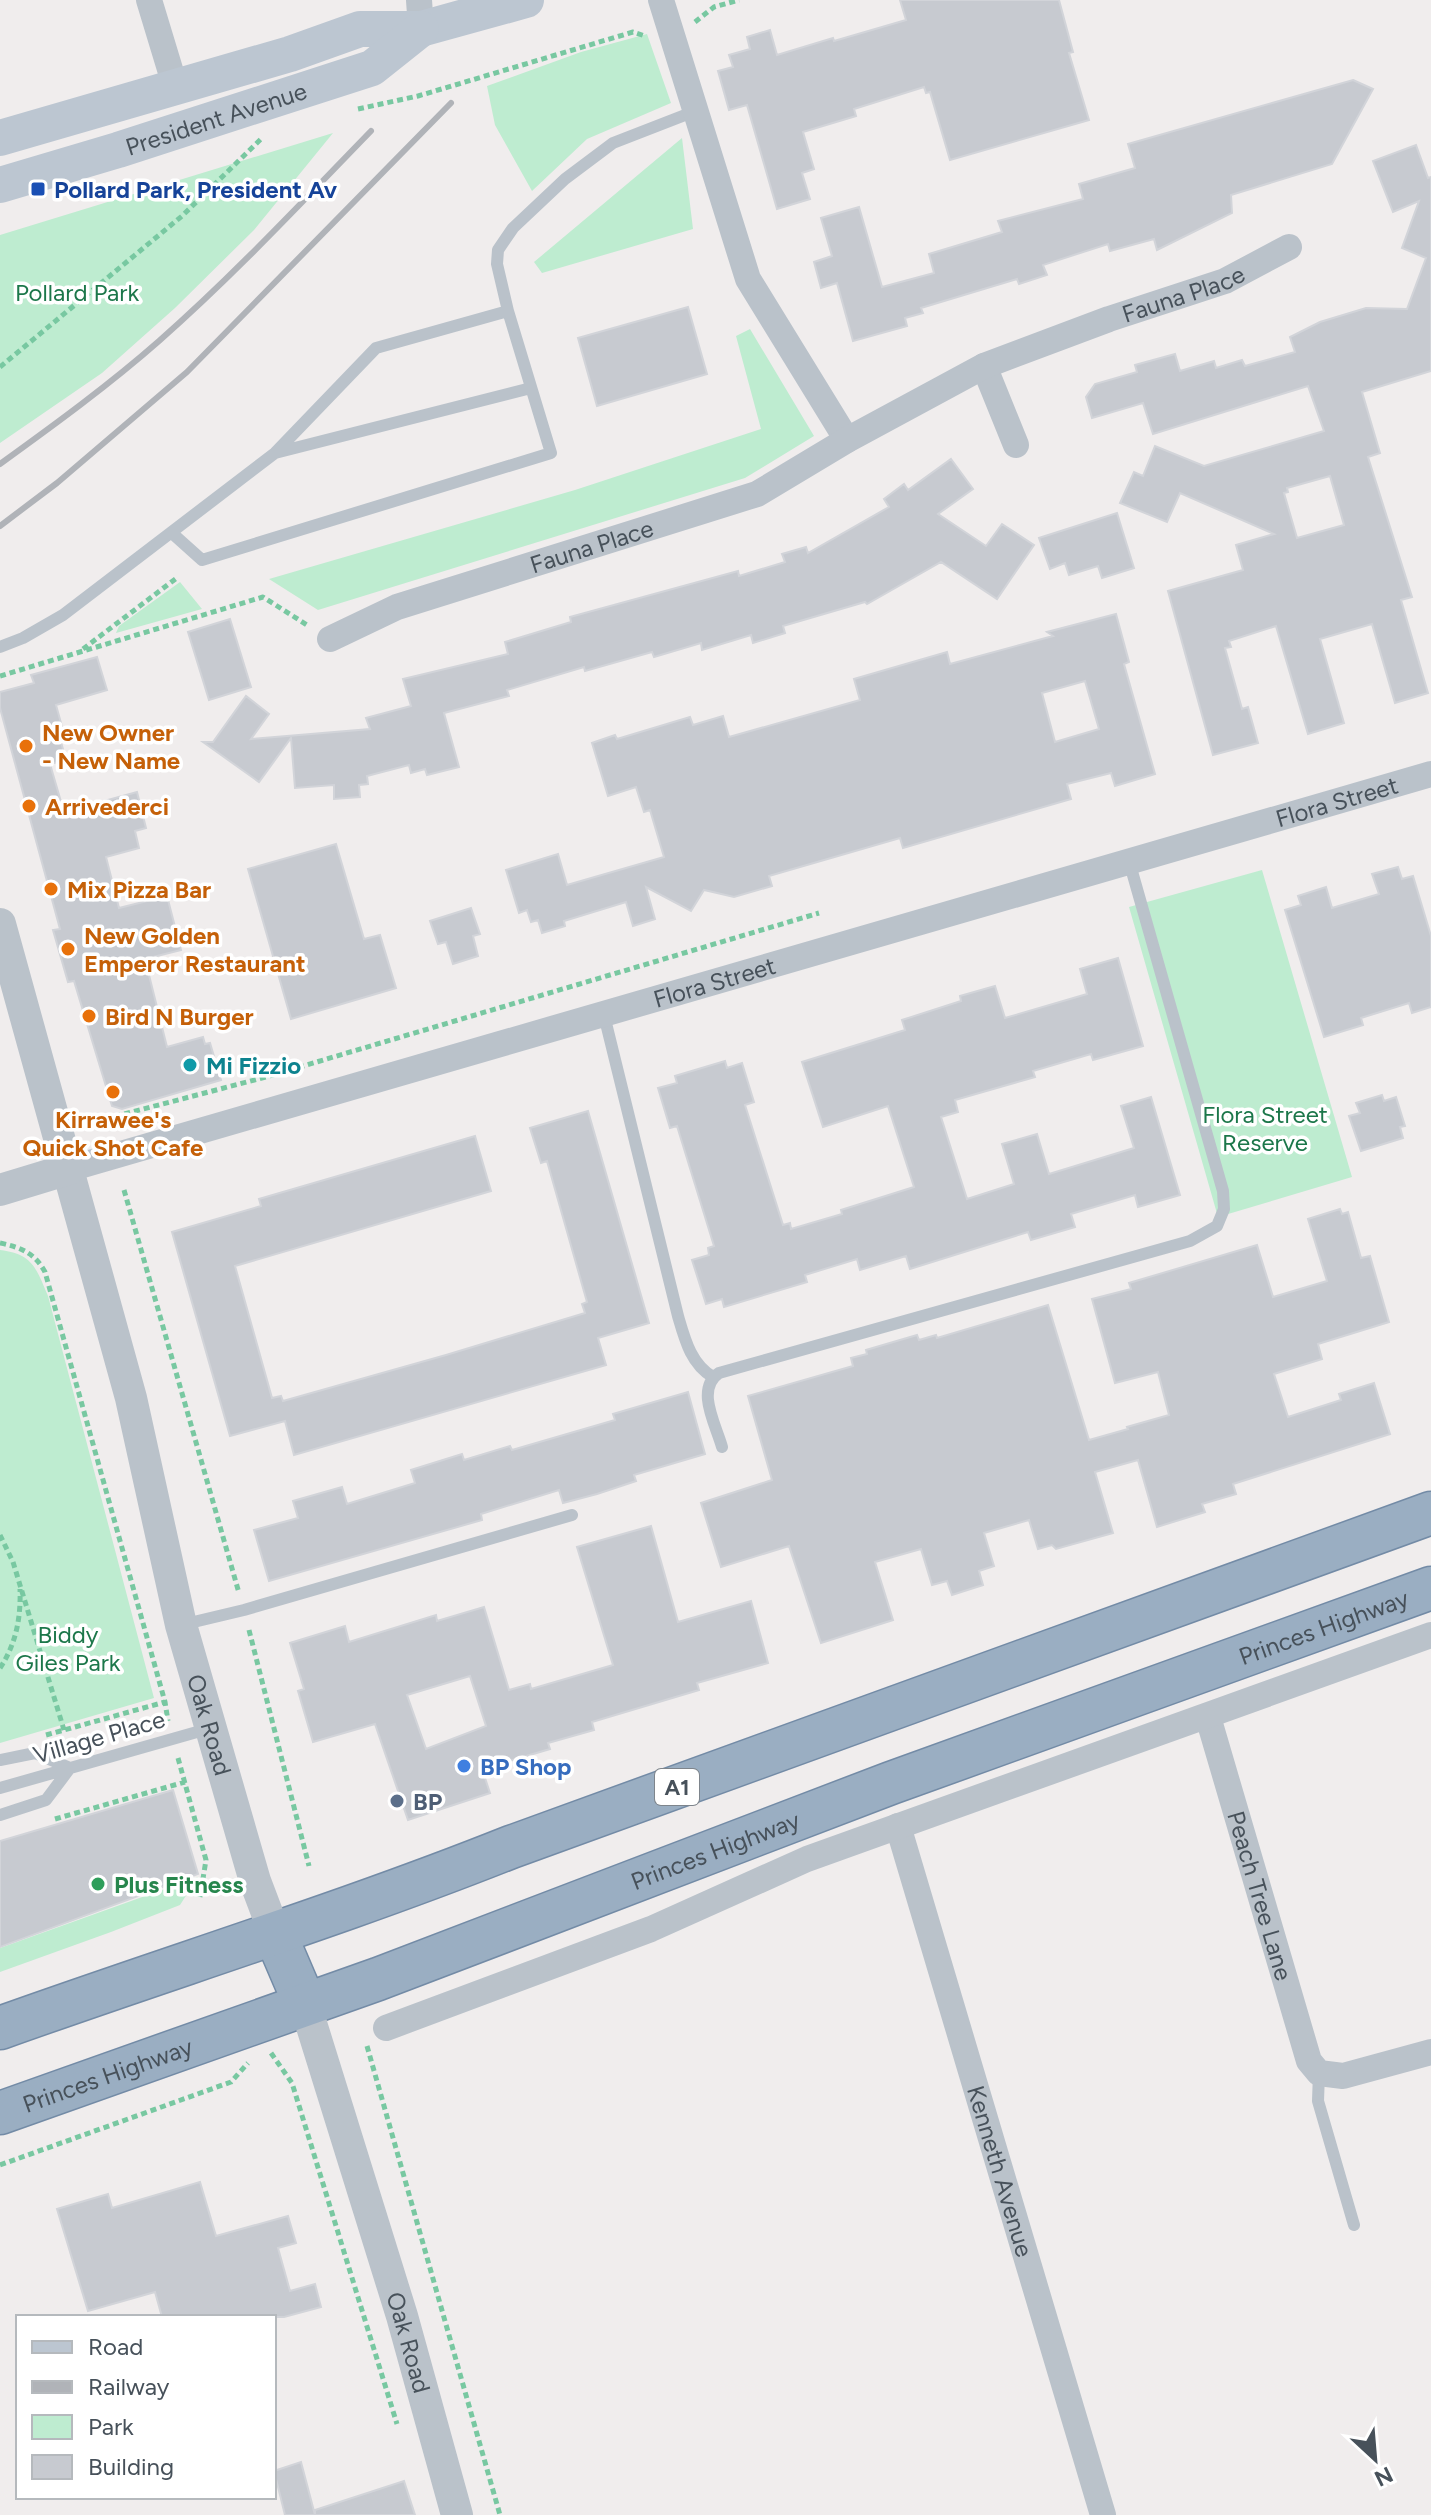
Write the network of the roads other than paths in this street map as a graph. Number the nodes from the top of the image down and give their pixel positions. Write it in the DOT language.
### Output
graph roads {
  1 [pos="149,0"];
  2 [pos="526,0"];
  3 [pos="661,0"];
  4 [pos="420,14"];
  5 [pos="176,89"];
  6 [pos="698,110"];
  7 [pos="0,138"];
  8 [pos="0,185"];
  9 [pos="1289,247"];
  10 [pos="508,311"];
  11 [pos="984,366"];
  12 [pos="531,388"];
  13 [pos="847,440"];
  14 [pos="1016,445"];
  15 [pos="275,453"];
  16 [pos="173,534"];
  17 [pos="330,639"];
  18 [pos="0,647"];
  19 [pos="1431,774"];
  20 [pos="1129,861"];
  21 [pos="0,924"];
  22 [pos="604,1015"];
  23 [pos="69,1169"];
  24 [pos="0,1190"];
  25 [pos="713,1377"];
  26 [pos="722,1447"];
  27 [pos="1431,1513"];
  28 [pos="572,1515"];
  29 [pos="1431,1588"];
  30 [pos="181,1625"];
  31 [pos="1431,1635"];
  32 [pos="1208,1717"];
  33 [pos="211,1728"];
  34 [pos="0,1760"];
  35 [pos="70,1768"];
  36 [pos="0,1788"];
  37 [pos="0,1815"];
  38 [pos="898,1826"];
  39 [pos="275,1934"];
  40 [pos="305,2004"];
  41 [pos="0,2028"];
  42 [pos="375,2033"];
  43 [pos="1431,2052"];
  44 [pos="1319,2073"];
  45 [pos="0,2113"];
  46 [pos="1354,2225"];
  47 [pos="457,2515"];
  48 [pos="1103,2515"];
  1 -- 5 [label="street"];
  2 -- 4 [label="main road, President Avenue"];
  3 -- 6 [label="street"];
  4 -- 5 [label="main road, President Avenue"];
  4 -- 8 [label="main road, President Avenue"];
  5 -- 7 [label="main road, President Avenue"];
  6 -- 10 [label="lane"];
  6 -- 13 [label="street"];
  9 -- 11 [label="street, Fauna Place"];
  10 -- 12 [label="lane"];
  10 -- 15 [label="lane"];
  11 -- 13 [label="street, Fauna Place"];
  11 -- 14 [label="street"];
  12 -- 15 [label="lane"];
  12 -- 16 [label="lane"];
  13 -- 17 [label="street, Fauna Place"];
  15 -- 16 [label="lane"];
  16 -- 18 [label="lane"];
  19 -- 20 [label="street, Flora Street"];
  20 -- 22 [label="street, Flora Street"];
  20 -- 25 [label="lane"];
  21 -- 23 [label="street, Oak Road"];
  22 -- 23 [label="street, Flora Street"];
  22 -- 25 [label="lane"];
  23 -- 24 [label="street, Flora Street"];
  23 -- 30 [label="street, Oak Road"];
  25 -- 26 [label="lane"];
  27 -- 39 [label="highway, A1"];
  28 -- 30 [label="lane"];
  29 -- 40 [label="highway, Princes Highway"];
  30 -- 33 [label="street, Oak Road"];
  31 -- 32 [label="street, Princes Highway"];
  32 -- 38 [label="street, Princes Highway"];
  32 -- 44 [label="street, Peach Tree Lane"];
  33 -- 35 [label="lane, Village Place"];
  33 -- 39 [label="street, Oak Road"];
  34 -- 35 [label="lane"];
  35 -- 36 [label="lane, Village Place"];
  35 -- 37 [label="lane"];
  38 -- 42 [label="street, Princes Highway"];
  38 -- 48 [label="street, Kenneth Avenue"];
  39 -- 40 [label="highway, Oak Road"];
  39 -- 41 [label="highway, A1"];
  40 -- 45 [label="highway, Princes Highway"];
  40 -- 47 [label="street, Oak Road"];
  43 -- 44 [label="street"];
  44 -- 46 [label="lane"];
}
